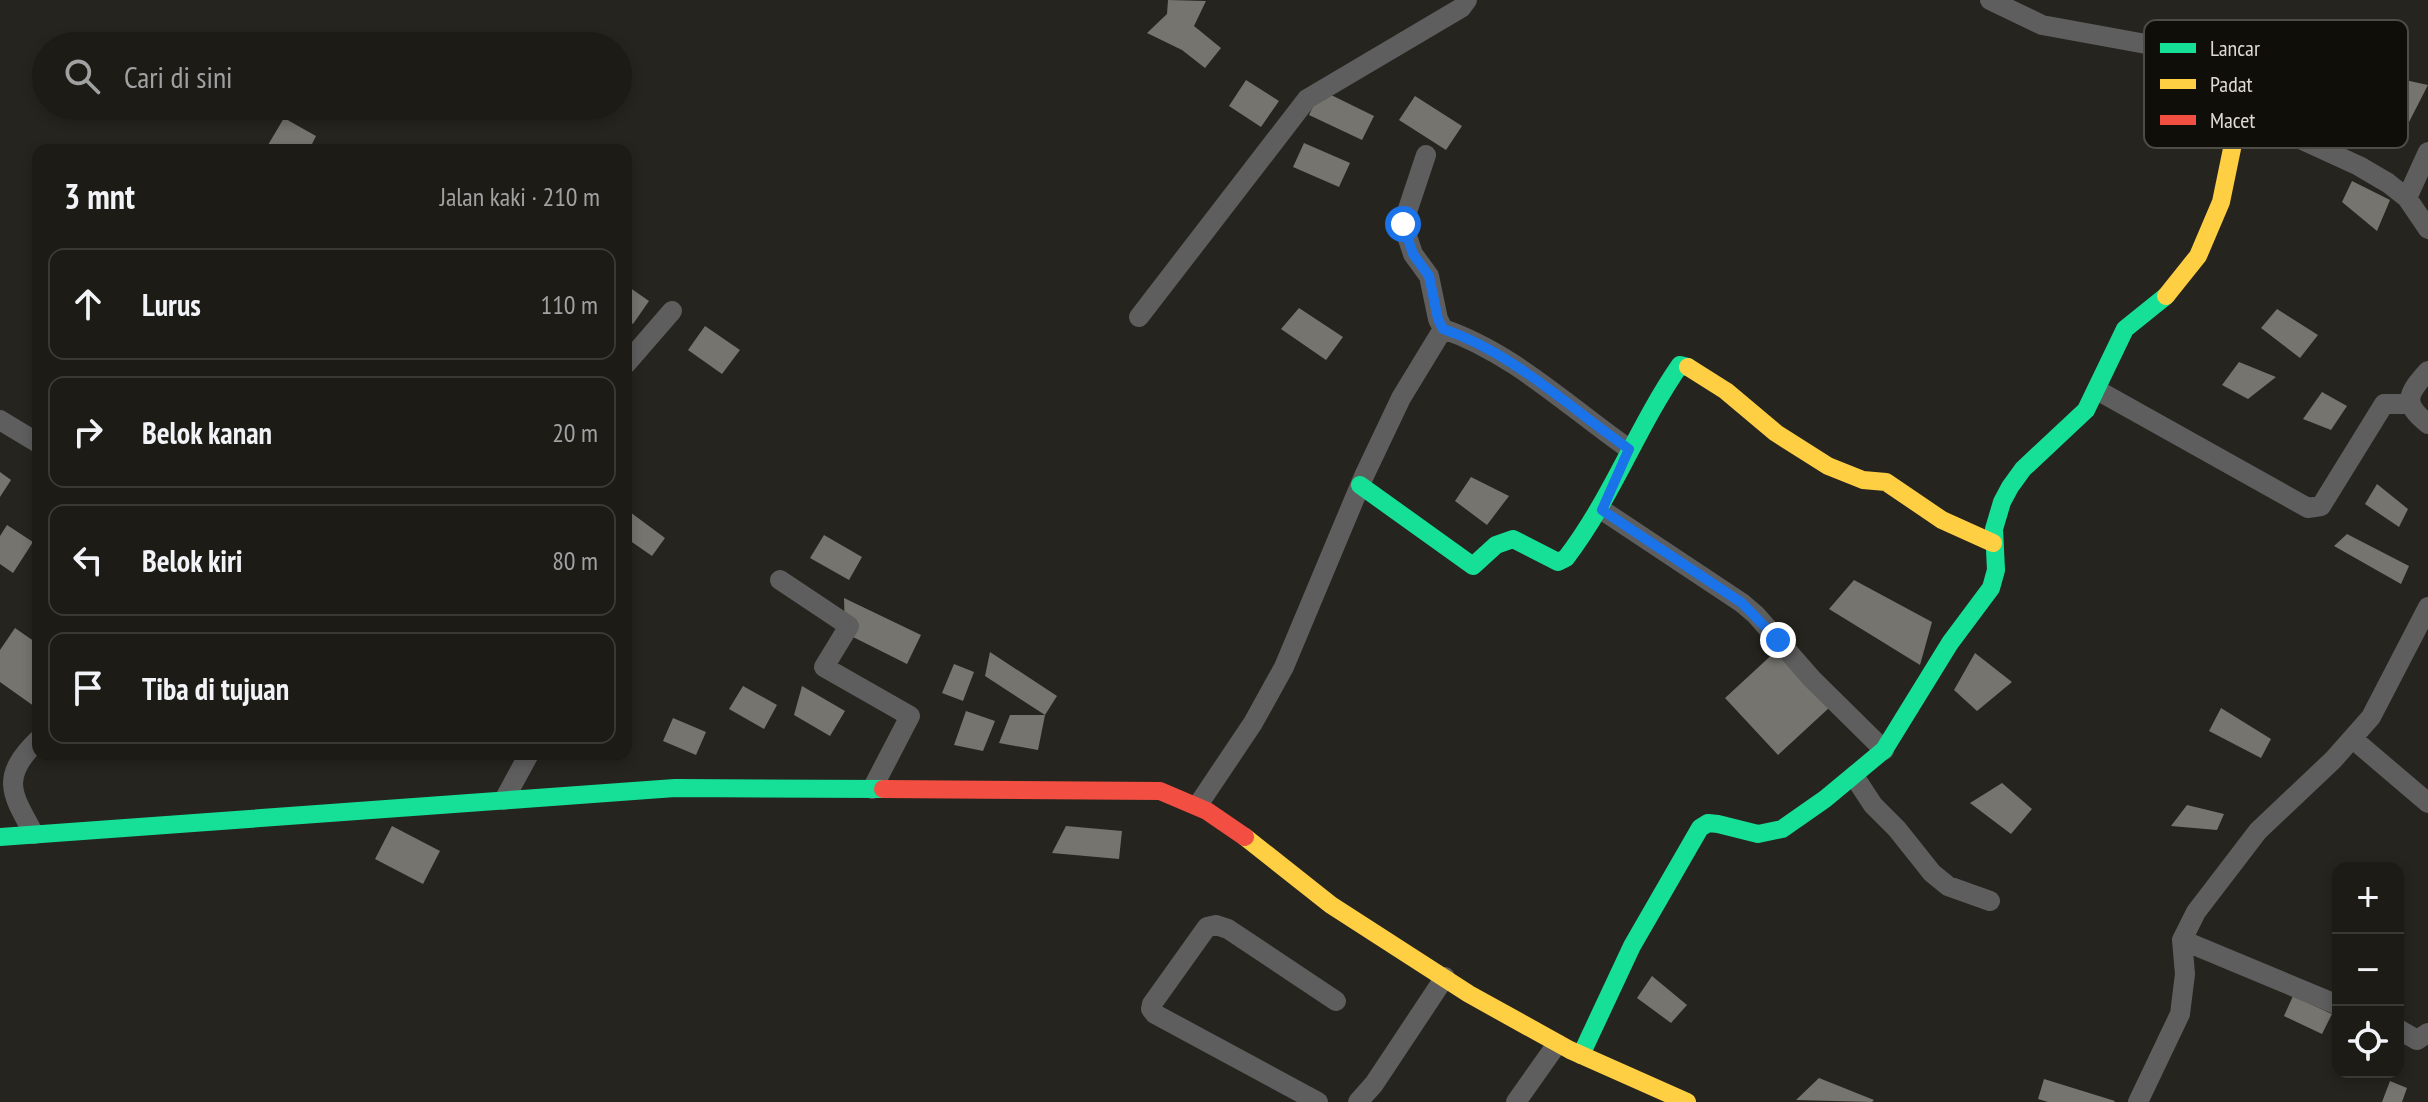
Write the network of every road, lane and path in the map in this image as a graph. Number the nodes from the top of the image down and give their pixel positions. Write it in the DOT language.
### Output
graph roads {
  1 [pos="1467,0"];
  2 [pos="1990,0"];
  3 [pos="2144,44"];
  4 [pos="2232,148"];
  5 [pos="2320,148"];
  6 [pos="2428,152"];
  7 [pos="1426,155"];
  8 [pos="2407,198"];
  9 [pos="2428,229"];
  10 [pos="672,311"];
  11 [pos="1139,317"];
  12 [pos="1443,329"];
  13 [pos="632,357"];
  14 [pos="2428,371"];
  15 [pos="2097,390"];
  16 [pos="2410,404"];
  17 [pos="0,420"];
  18 [pos="2428,424"];
  19 [pos="32,439"];
  20 [pos="1629,449"];
  21 [pos="1360,485"];
  22 [pos="1602,510"];
  23 [pos="1993,543"];
  24 [pos="780,580"];
  25 [pos="2428,607"];
  26 [pos="2353,739"];
  27 [pos="32,747"];
  28 [pos="1884,750"];
  29 [pos="526,760"];
  30 [pos="1854,776"];
  31 [pos="872,789"];
  32 [pos="504,800"];
  33 [pos="2428,803"];
  34 [pos="1198,805"];
  35 [pos="34,834"];
  36 [pos="0,837"];
  37 [pos="1990,901"];
  38 [pos="2182,940"];
  39 [pos="1445,977"];
  40 [pos="1336,1001"];
  41 [pos="2332,1002"];
  42 [pos="2404,1032"];
  43 [pos="2428,1033"];
  44 [pos="1557,1044"];
  45 [pos="1581,1055"];
  46 [pos="1318,1102"];
  47 [pos="1358,1102"];
  48 [pos="1516,1102"];
  49 [pos="1687,1102"];
  50 [pos="2138,1102"];
  1 -- 11 [label="street"];
  2 -- 3 [label="street"];
  4 -- 15 [label="street"];
  5 -- 8 [label="street"];
  6 -- 8 [label="street"];
  7 -- 12 [label="street"];
  8 -- 9 [label="street"];
  10 -- 13 [label="street"];
  12 -- 20 [label="street"];
  12 -- 21 [label="street"];
  14 -- 16 [label="street"];
  15 -- 16 [label="street"];
  15 -- 23 [label="street"];
  16 -- 18 [label="street"];
  17 -- 19 [label="street"];
  20 -- 22 [label="street"];
  20 -- 23 [label="street"];
  21 -- 22 [label="street"];
  21 -- 34 [label="street"];
  22 -- 28 [label="street"];
  23 -- 28 [label="street"];
  24 -- 31 [label="street"];
  25 -- 26 [label="street"];
  26 -- 33 [label="street"];
  26 -- 38 [label="street"];
  27 -- 35 [label="street"];
  28 -- 30 [label="street"];
  29 -- 32 [label="street"];
  30 -- 37 [label="street"];
  30 -- 45 [label="street"];
  31 -- 32 [label="street"];
  31 -- 34 [label="street"];
  32 -- 35 [label="street"];
  34 -- 39 [label="street"];
  35 -- 36 [label="street"];
  38 -- 41 [label="street"];
  38 -- 50 [label="street"];
  39 -- 44 [label="street"];
  39 -- 47 [label="street"];
  40 -- 46 [label="street"];
  42 -- 43 [label="street"];
  44 -- 45 [label="street"];
  44 -- 48 [label="street"];
  45 -- 49 [label="street"];
}
